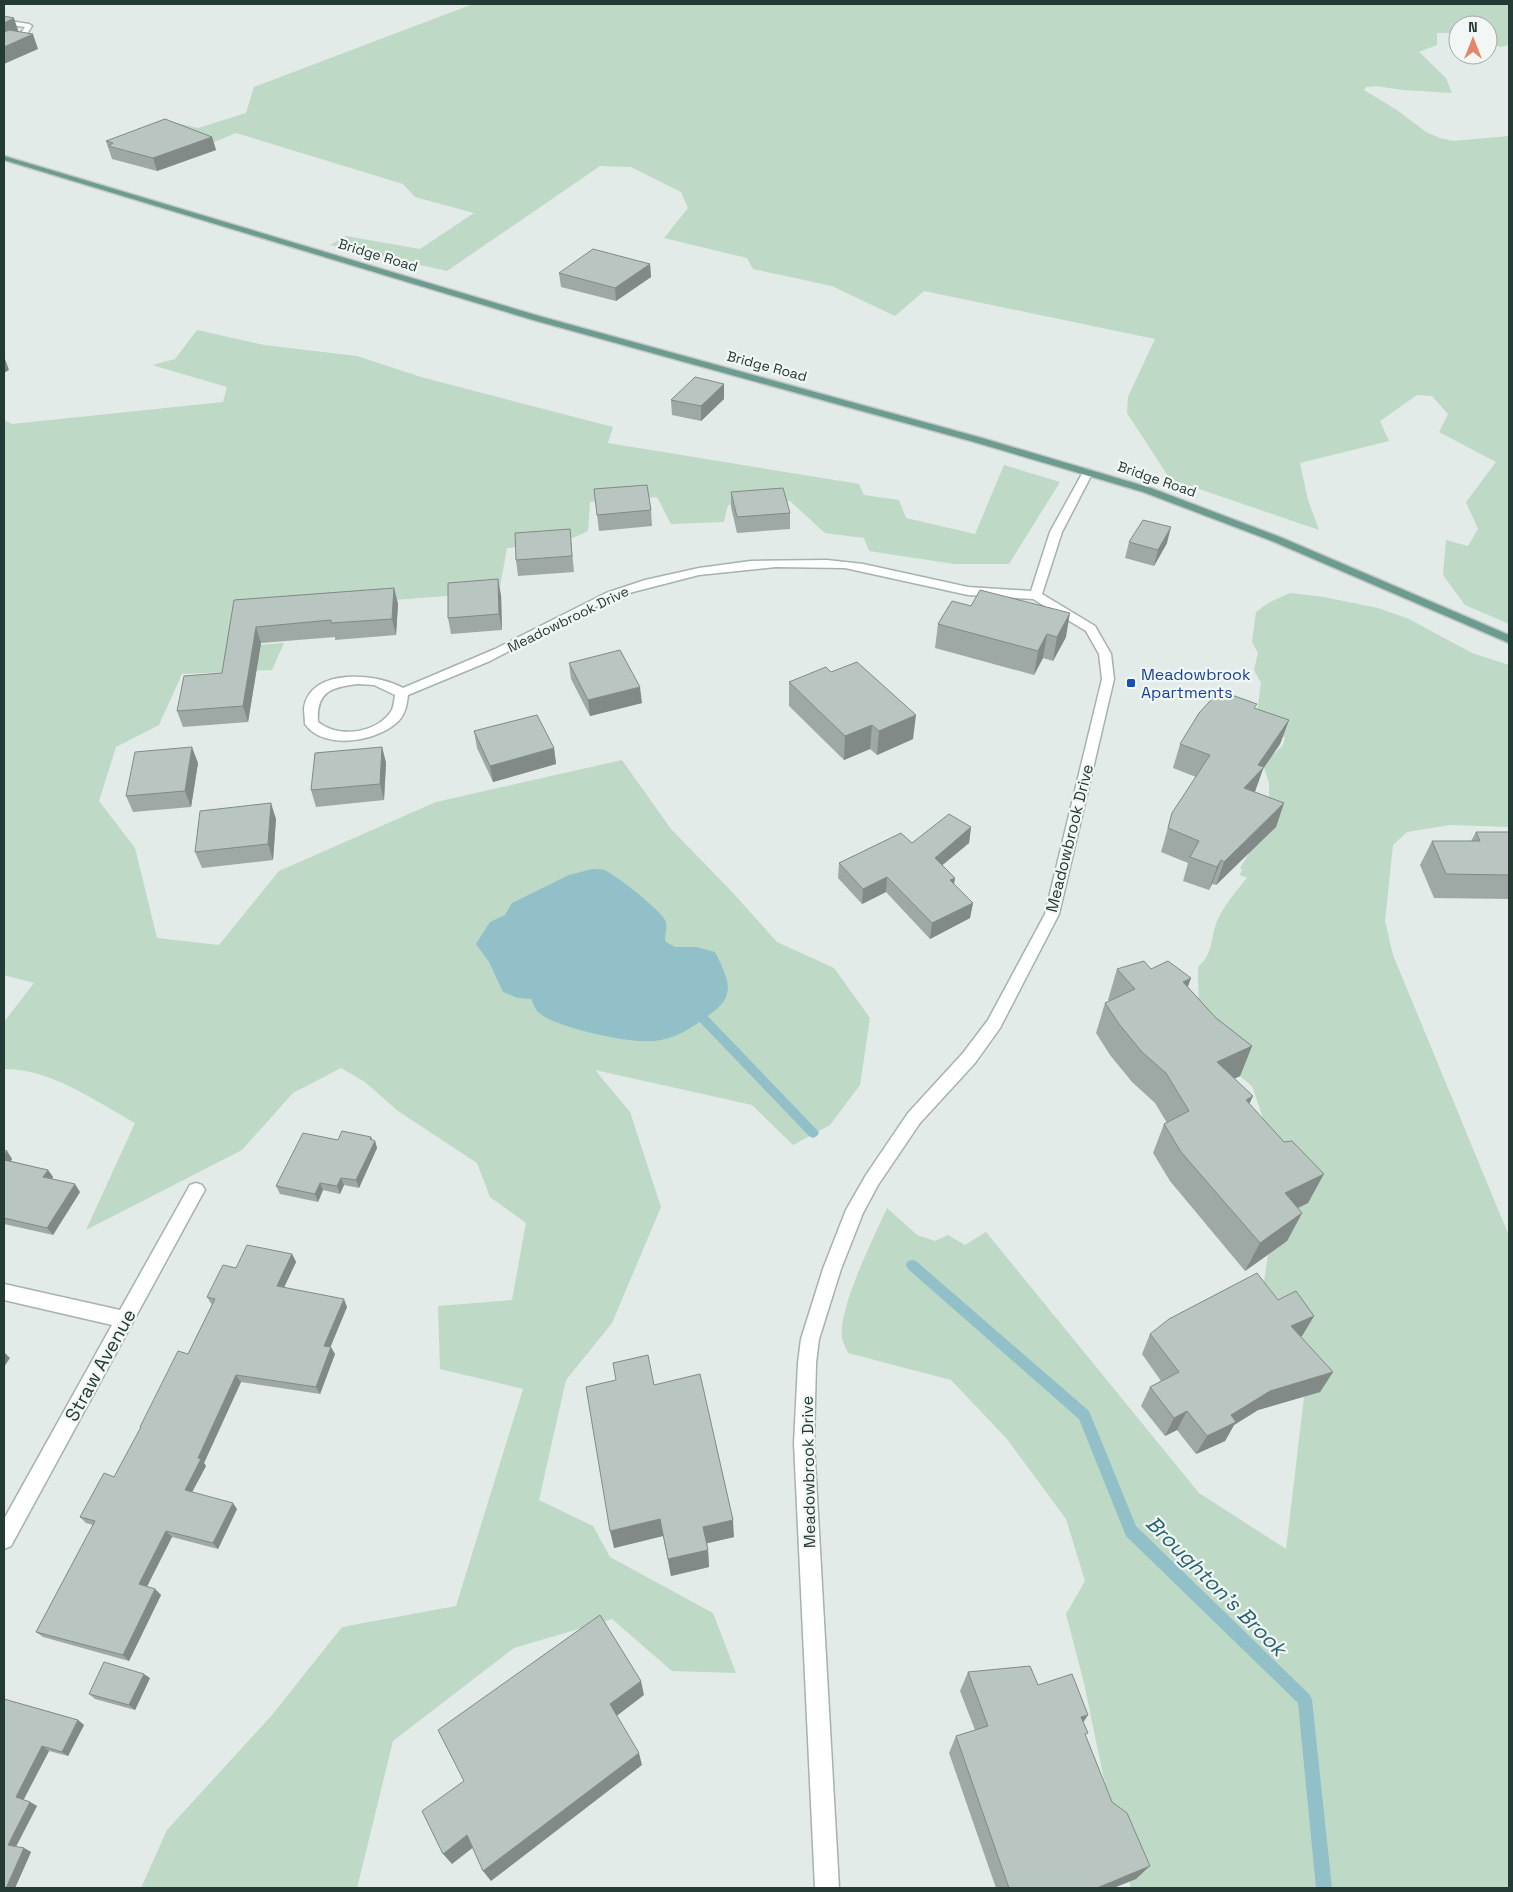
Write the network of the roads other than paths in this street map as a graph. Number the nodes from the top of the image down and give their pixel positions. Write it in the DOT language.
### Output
graph roads {
  1 [pos="4,22"];
  2 [pos="4,46"];
  3 [pos="4,158"];
  4 [pos="1088,472"];
  5 [pos="1036,595"];
  6 [pos="1509,639"];
  7 [pos="402,693"];
  8 [pos="196,1190"];
  9 [pos="4,1292"];
  10 [pos="124,1320"];
  11 [pos="4,1539"];
  12 [pos="827,1888"];
  1 -- 2 [label="street"];
  3 -- 4 [label="main road, Bridge Road"];
  4 -- 5 [label="street"];
  4 -- 6 [label="main road, Bridge Road"];
  5 -- 7 [label="street, Meadowbrook Drive"];
  5 -- 12 [label="street, Meadowbrook Drive"];
  7 -- 7 [label="street"];
  8 -- 10 [label="street, Straw Avenue"];
  9 -- 10 [label="street"];
  10 -- 11 [label="street, Straw Avenue"];
}
